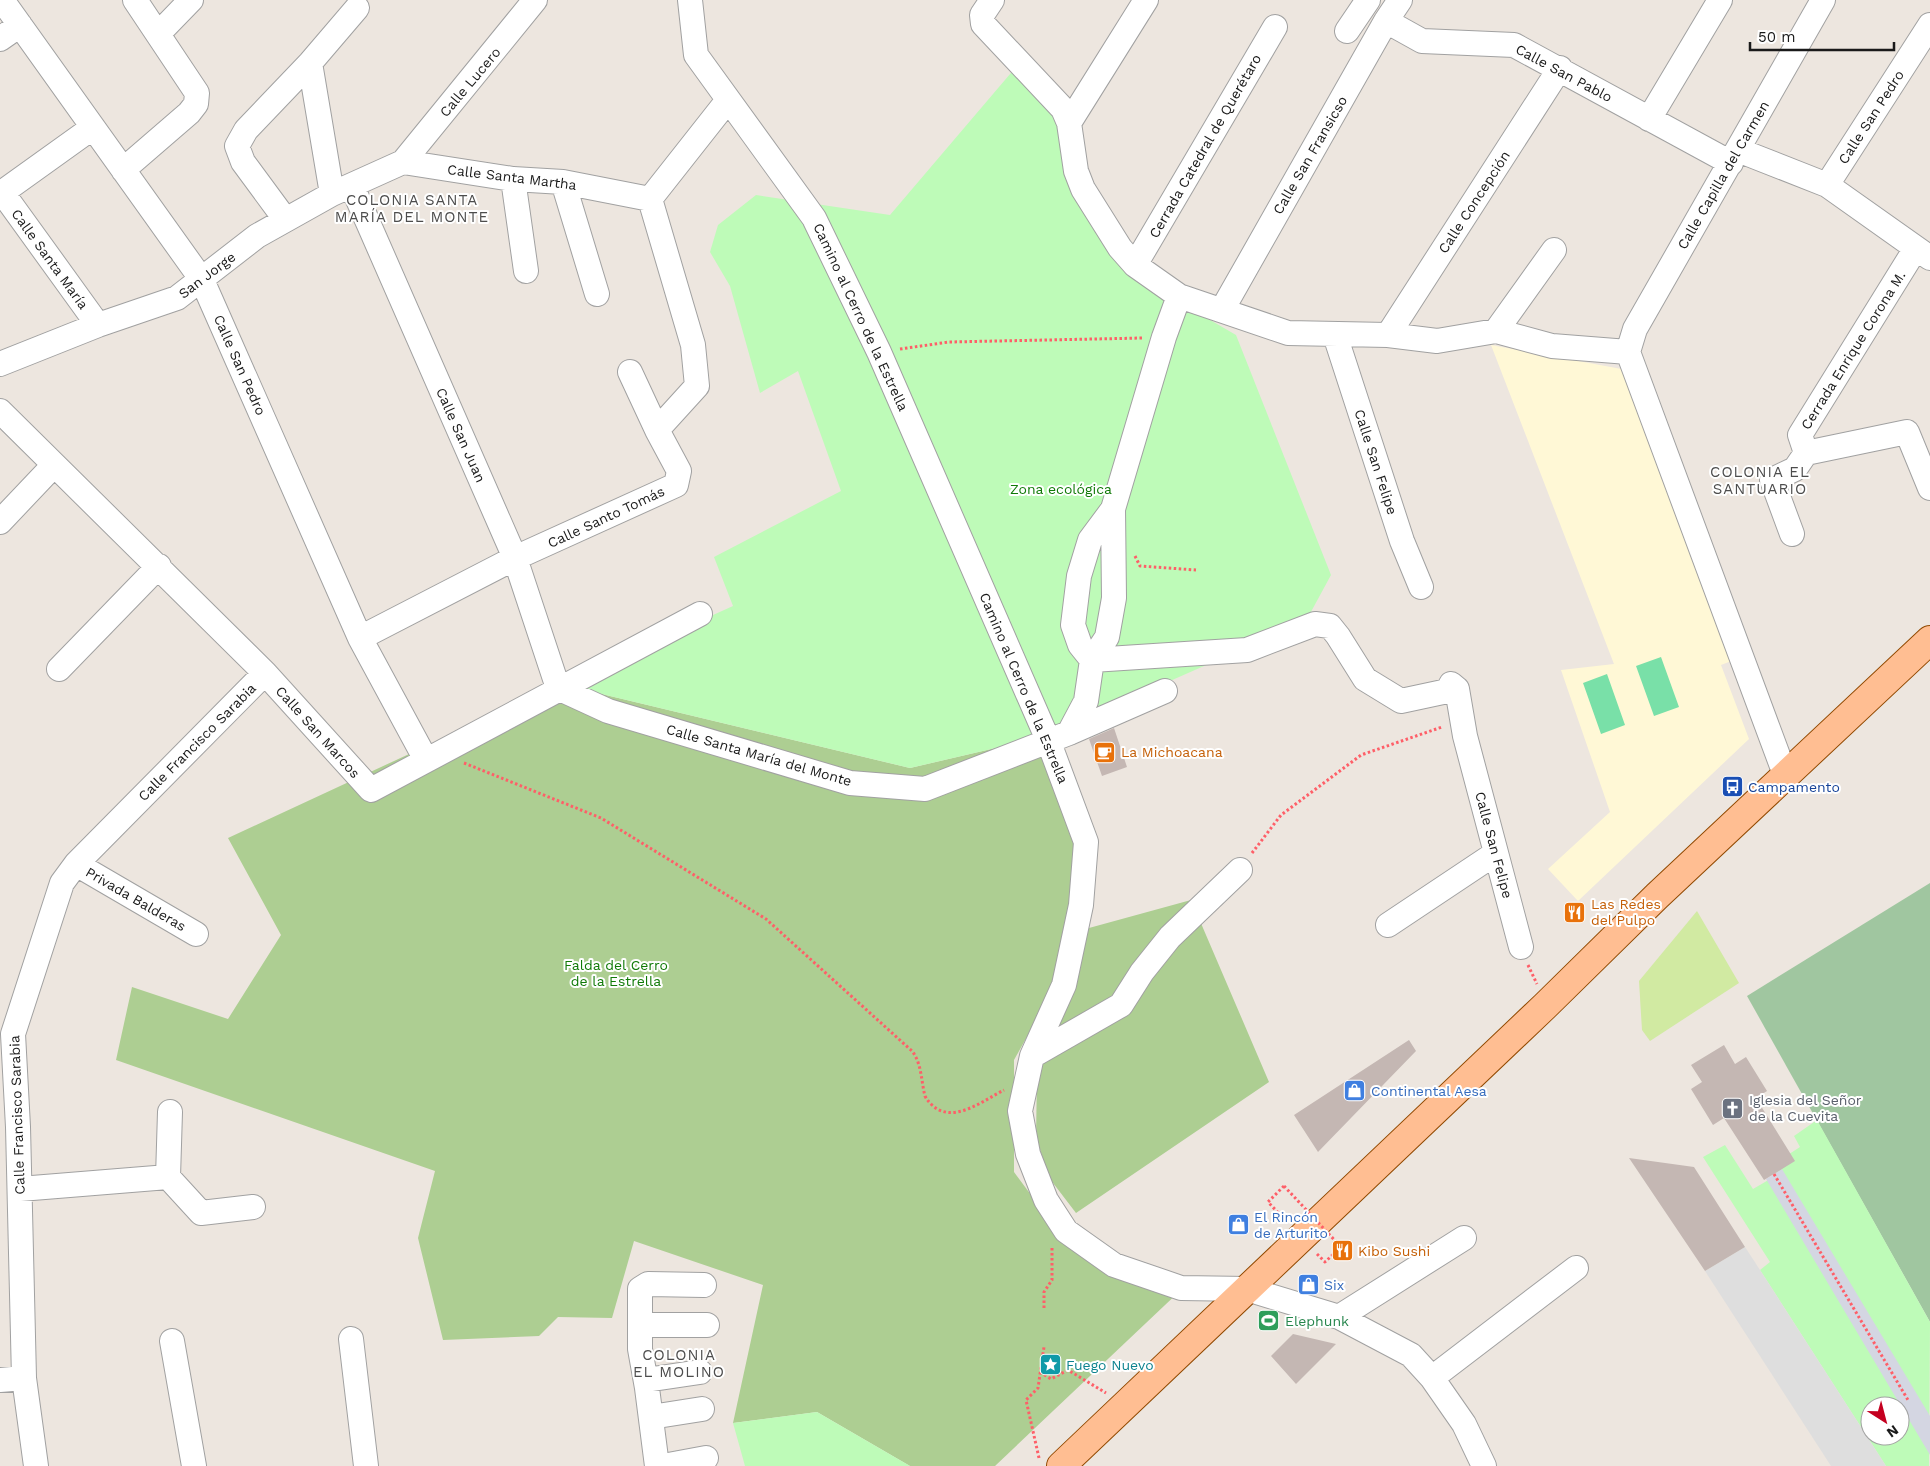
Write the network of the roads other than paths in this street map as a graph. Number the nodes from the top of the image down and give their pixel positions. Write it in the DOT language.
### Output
graph roads {
  1 [pos="2,0"];
  2 [pos="135,0"];
  3 [pos="191,0"];
  4 [pos="535,0"];
  5 [pos="690,0"];
  6 [pos="992,0"];
  7 [pos="1146,0"];
  8 [pos="1368,0"];
  9 [pos="1400,0"];
  10 [pos="1720,0"];
  11 [pos="1823,0"];
  12 [pos="357,8"];
  13 [pos="1386,21"];
  14 [pos="1930,25"];
  15 [pos="20,26"];
  16 [pos="1275,27"];
  17 [pos="1347,31"];
  18 [pos="158,34"];
  19 [pos="0,39"];
  20 [pos="310,63"];
  21 [pos="1560,68"];
  22 [pos="728,100"];
  23 [pos="1649,119"];
  24 [pos="1069,123"];
  25 [pos="92,128"];
  26 [pos="1734,156"];
  27 [pos="403,162"];
  28 [pos="124,170"];
  29 [pos="513,179"];
  30 [pos="563,182"];
  31 [pos="1827,185"];
  32 [pos="342,190"];
  33 [pos="1,193"];
  34 [pos="650,199"];
  35 [pos="285,219"];
  36 [pos="1554,250"];
  37 [pos="1923,253"];
  38 [pos="1135,265"];
  39 [pos="526,271"];
  40 [pos="202,280"];
  41 [pos="597,294"];
  42 [pos="1178,296"];
  43 [pos="1222,310"];
  44 [pos="98,326"];
  45 [pos="1496,331"];
  46 [pos="1335,335"];
  47 [pos="1388,335"];
  48 [pos="1628,352"];
  49 [pos="0,364"];
  50 [pos="630,372"];
  51 [pos="0,411"];
  52 [pos="657,430"];
  53 [pos="1806,453"];
  54 [pos="54,465"];
  55 [pos="1930,488"];
  56 [pos="1113,509"];
  57 [pos="0,522"];
  58 [pos="1792,534"];
  59 [pos="515,558"];
  60 [pos="159,566"];
  61 [pos="1421,588"];
  62 [pos="700,614"];
  63 [pos="360,638"];
  64 [pos="1930,640"];
  65 [pos="1092,660"];
  66 [pos="59,669"];
  67 [pos="265,673"];
  68 [pos="558,688"];
  69 [pos="1165,691"];
  70 [pos="1059,737"];
  71 [pos="432,757"];
  72 [pos="1786,777"];
  73 [pos="1496,854"];
  74 [pos="76,864"];
  75 [pos="1240,870"];
  76 [pos="1388,925"];
  77 [pos="196,934"];
  78 [pos="1521,947"];
  79 [pos="6,1031"];
  80 [pos="1030,1067"];
  81 [pos="170,1112"];
  82 [pos="168,1177"];
  83 [pos="20,1189"];
  84 [pos="253,1207"];
  85 [pos="1464,1238"];
  86 [pos="1576,1268"];
  87 [pos="704,1285"];
  88 [pos="1247,1289"];
  89 [pos="1339,1317"];
  90 [pos="640,1325"];
  91 [pos="707,1325"];
  92 [pos="351,1339"];
  93 [pos="172,1341"];
  94 [pos="700,1372"];
  95 [pos="24,1378"];
  96 [pos="1432,1378"];
  97 [pos="0,1380"];
  98 [pos="646,1380"];
  99 [pos="702,1409"];
  100 [pos="651,1417"];
  101 [pos="706,1458"];
  102 [pos="36,1466"];
  103 [pos="194,1466"];
  104 [pos="366,1466"];
  105 [pos="657,1466"];
  106 [pos="663,1466"];
  107 [pos="1061,1466"];
  108 [pos="1484,1466"];
  1 -- 15 [label="street, Calle San Pedro"];
  2 -- 18 [label="street"];
  3 -- 18 [label="street"];
  4 -- 27 [label="street, Calle Lucero"];
  5 -- 22 [label="street, Camino al Cerro de la Estrella"];
  6 -- 24 [label="street"];
  7 -- 24 [label="street"];
  8 -- 17 [label="street"];
  9 -- 13 [label="street, Calle San Fransicso"];
  10 -- 23 [label="street"];
  11 -- 26 [label="street, Calle Capilla del Carmen"];
  12 -- 20 [label="street"];
  13 -- 21 [label="street, Calle San Pablo"];
  13 -- 43 [label="street, Calle San Fransicso"];
  14 -- 31 [label="street, Calle San Pedro"];
  15 -- 19 [label="street"];
  15 -- 25 [label="street, Calle San Pedro"];
  16 -- 38 [label="street, Cerrada Catedral de Querétaro"];
  18 -- 28 [label="street"];
  20 -- 32 [label="street, Calle San Juan"];
  20 -- 35 [label="street"];
  21 -- 23 [label="street, Calle San Pablo"];
  21 -- 47 [label="street, Calle Concepción"];
  22 -- 34 [label="street"];
  22 -- 70 [label="street, Camino al Cerro de la Estrella"];
  23 -- 26 [label="street, Calle San Pablo"];
  24 -- 38 [label="street"];
  25 -- 28 [label="street, Calle San Pedro"];
  25 -- 33 [label="street"];
  26 -- 31 [label="street, Calle San Pablo"];
  26 -- 48 [label="street, Calle Capilla del Carmen"];
  27 -- 29 [label="street, Calle Santa Martha"];
  27 -- 32 [label="street, San Jorge"];
  28 -- 40 [label="street, Calle San Pedro"];
  29 -- 30 [label="street, Calle Santa Martha"];
  29 -- 39 [label="street"];
  30 -- 34 [label="street, Calle Santa Martha"];
  30 -- 41 [label="street"];
  31 -- 37 [label="street, Calle San Pablo"];
  32 -- 35 [label="street, San Jorge"];
  32 -- 59 [label="street, Calle San Juan"];
  33 -- 44 [label="street, Calle Santa María"];
  34 -- 52 [label="street"];
  35 -- 40 [label="street, San Jorge"];
  36 -- 45 [label="street"];
  37 -- 53 [label="street, Cerrada Enrique Corona M."];
  38 -- 42 [label="street"];
  40 -- 44 [label="street, San Jorge"];
  40 -- 63 [label="street, Calle San Pedro"];
  42 -- 43 [label="street"];
  42 -- 56 [label="street"];
  43 -- 46 [label="street"];
  44 -- 49 [label="street, San Jorge"];
  45 -- 47 [label="street"];
  45 -- 48 [label="street"];
  46 -- 47 [label="street"];
  46 -- 61 [label="street, Calle San Felipe"];
  48 -- 72 [label="street"];
  50 -- 52 [label="street"];
  51 -- 54 [label="street, Calle San Marcos"];
  52 -- 59 [label="street, Calle Santo Tomás"];
  53 -- 55 [label="street, Cerrada Enrique Corona M."];
  53 -- 58 [label="street"];
  54 -- 57 [label="street"];
  54 -- 60 [label="street, Calle San Marcos"];
  56 -- 65 [label="street"];
  56 -- 65 [label="street"];
  59 -- 63 [label="street, Calle Santo Tomás"];
  59 -- 68 [label="street, Calle San Juan"];
  60 -- 66 [label="street"];
  60 -- 67 [label="street, Calle San Marcos"];
  62 -- 68 [label="street, Calle San Marcos"];
  63 -- 71 [label="street, Calle San Pedro"];
  64 -- 72 [label="main road"];
  65 -- 70 [label="street"];
  65 -- 73 [label="street, Calle San Felipe"];
  67 -- 71 [label="street, Calle San Marcos"];
  67 -- 74 [label="street, Calle Francisco Sarabia"];
  68 -- 70 [label="street, Calle Santa María del Monte"];
  68 -- 71 [label="street, Calle San Marcos"];
  69 -- 70 [label="street, Calle Santa María del Monte"];
  70 -- 80 [label="street, Camino al Cerro de la Estrella"];
  72 -- 88 [label="main road"];
  73 -- 76 [label="street"];
  73 -- 78 [label="street, Calle San Felipe"];
  74 -- 77 [label="street, Privada Balderas"];
  74 -- 79 [label="street, Calle Francisco Sarabia"];
  75 -- 80 [label="street"];
  79 -- 83 [label="street, Calle Francisco Sarabia"];
  80 -- 88 [label="street, Camino al Cerro de la Estrella"];
  81 -- 82 [label="street"];
  82 -- 83 [label="street"];
  82 -- 84 [label="street"];
  83 -- 95 [label="street, Calle Francisco Sarabia"];
  85 -- 89 [label="street"];
  86 -- 96 [label="street"];
  87 -- 90 [label="street"];
  88 -- 89 [label="street, Camino al Cerro de la Estrella"];
  88 -- 107 [label="main road"];
  89 -- 96 [label="street, Camino al Cerro de la Estrella"];
  90 -- 91 [label="street"];
  90 -- 98 [label="street"];
  92 -- 104 [label="street"];
  93 -- 103 [label="street"];
  94 -- 98 [label="street"];
  95 -- 97 [label="street"];
  95 -- 102 [label="street, Calle Francisco Sarabia"];
  96 -- 108 [label="street, Camino al Cerro de la Estrella"];
  98 -- 100 [label="street"];
  99 -- 100 [label="street"];
  100 -- 105 [label="street"];
  101 -- 106 [label="street"];
}
